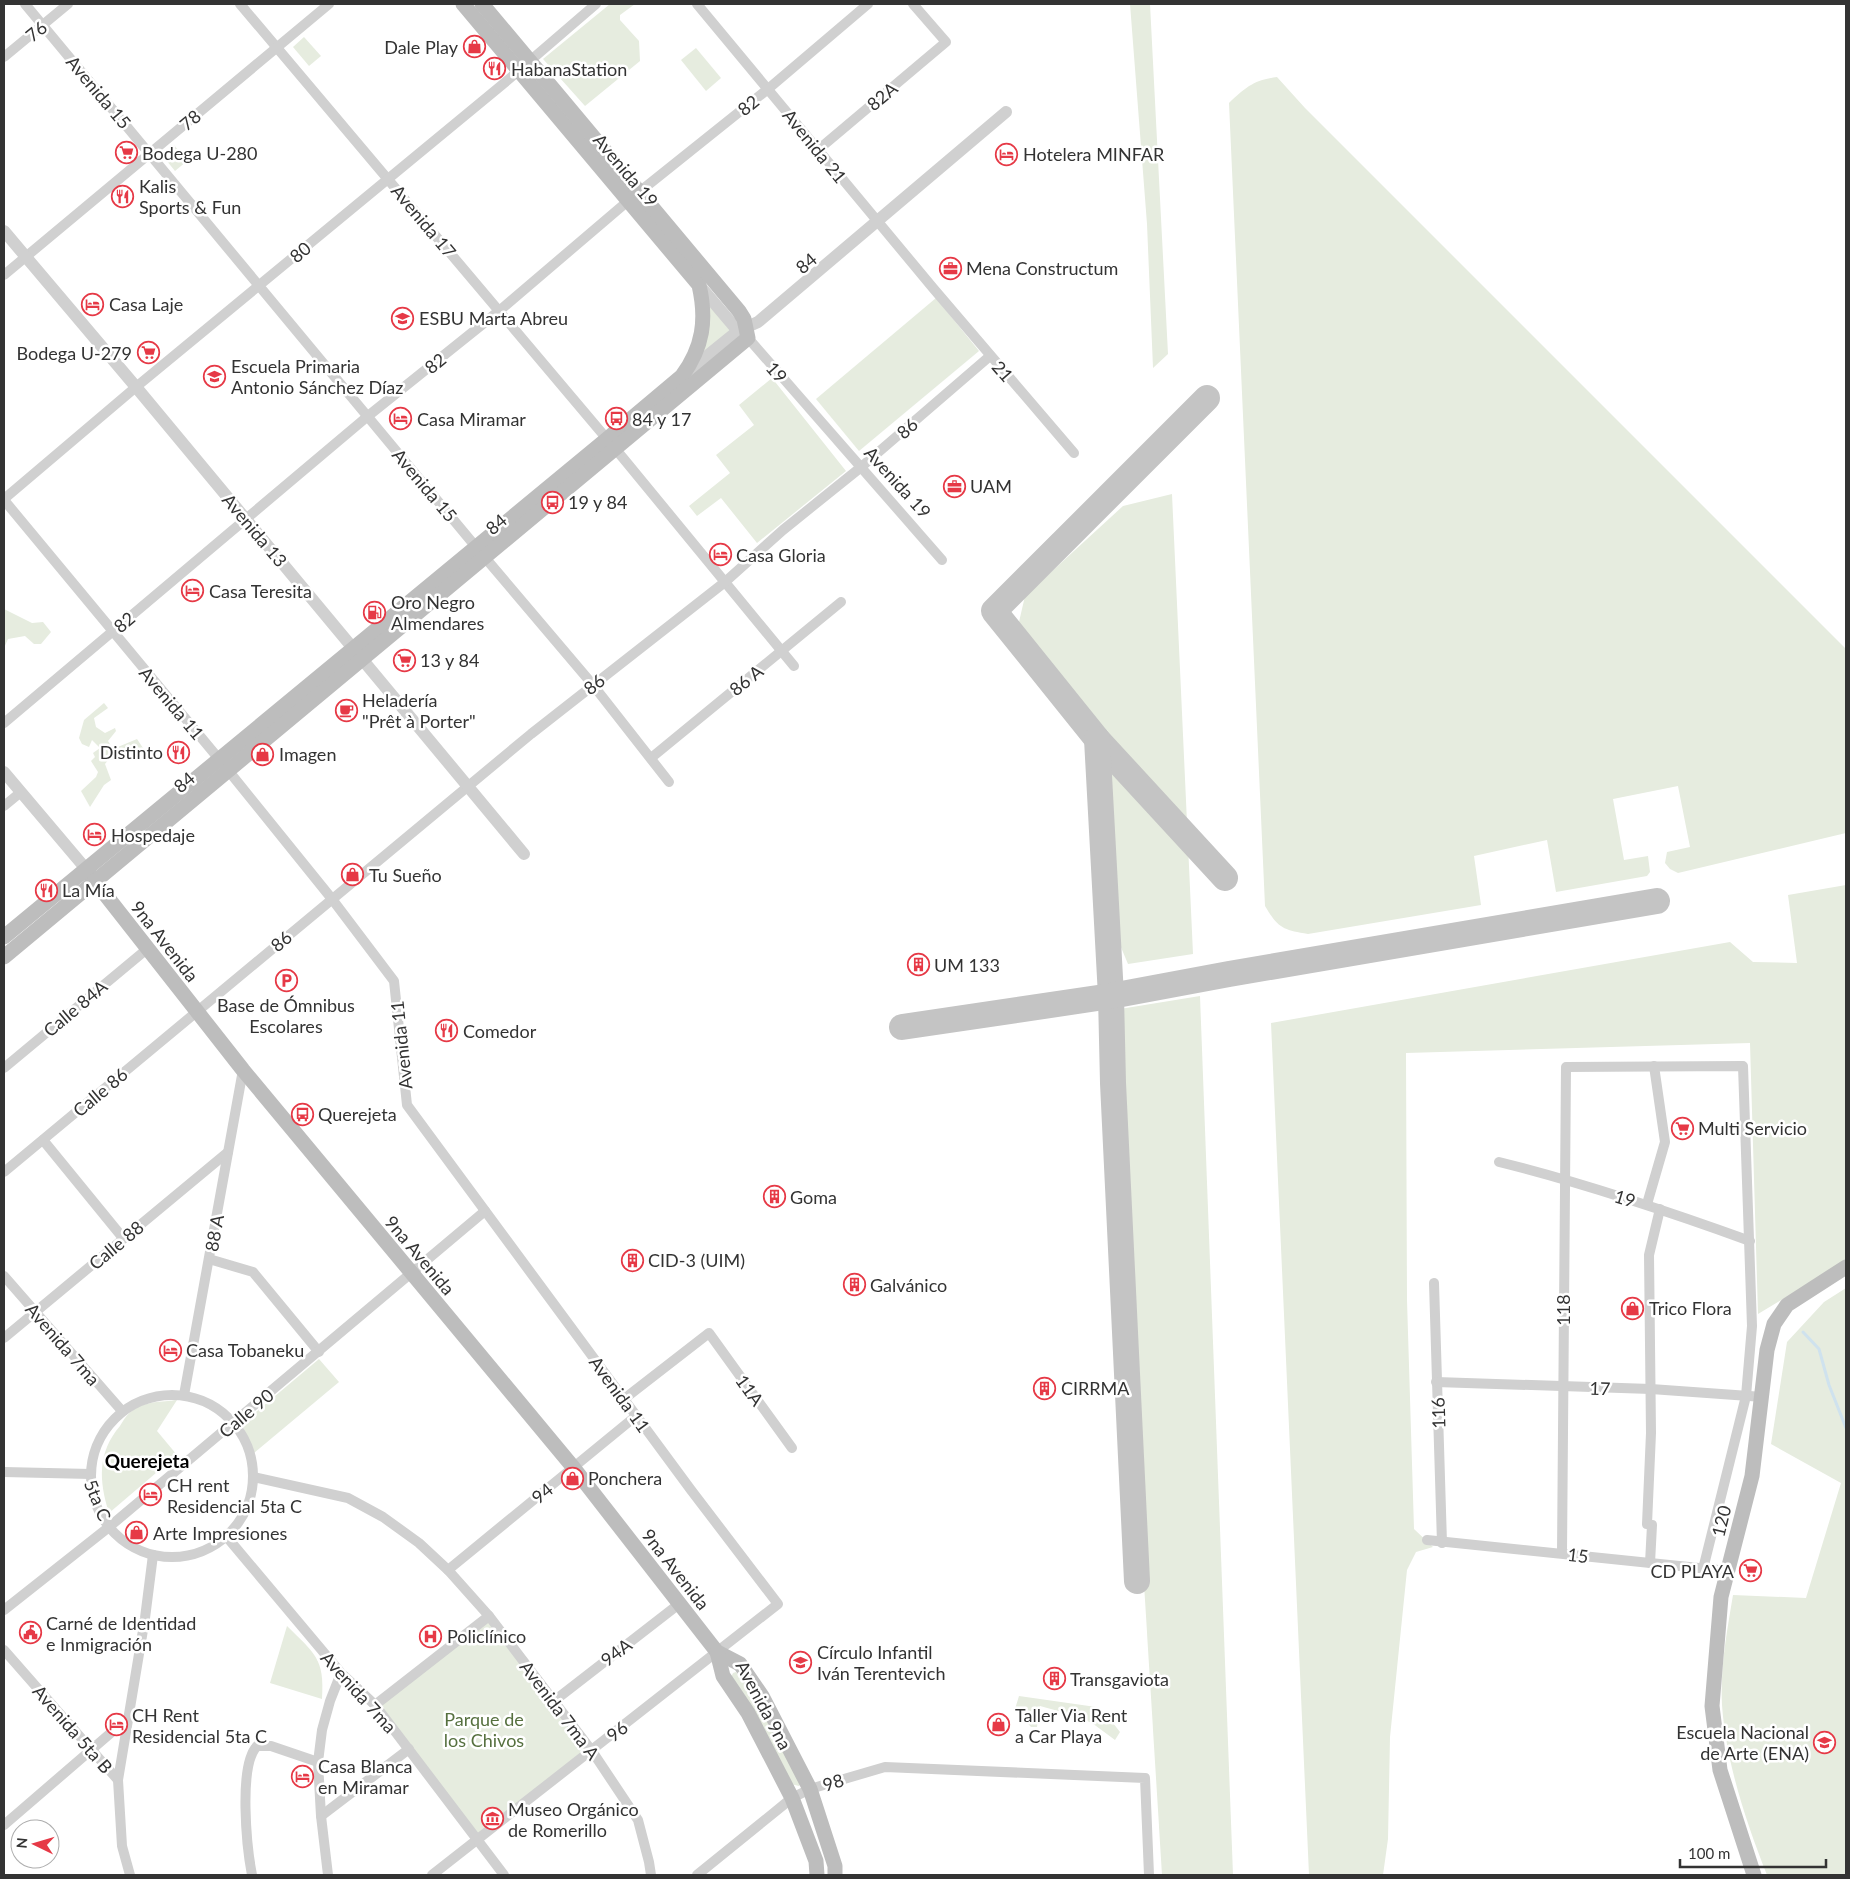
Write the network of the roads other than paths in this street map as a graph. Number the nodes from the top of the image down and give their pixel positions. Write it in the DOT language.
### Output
graph roads {
  1 [pos="25,4"];
  2 [pos="68,4"];
  3 [pos="240,4"];
  4 [pos="329,4"];
  5 [pos="463,4"];
  6 [pos="482,4"];
  7 [pos="596,4"];
  8 [pos="696,4"];
  9 [pos="868,4"];
  10 [pos="913,4"];
  11 [pos="43,25"];
  12 [pos="277,47"];
  13 [pos="4,57"];
  14 [pos="524,66"];
  15 [pos="768,89"];
  16 [pos="1008,114"];
  17 [pos="819,149"];
  18 [pos="150,153"];
  19 [pos="388,179"];
  20 [pos="634,197"];
  21 [pos="878,224"];
  22 [pos="4,231"];
  23 [pos="25,257"];
  24 [pos="4,275"];
  25 [pos="699,285"];
  26 [pos="260,286"];
  27 [pos="932,288"];
  28 [pos="499,311"];
  29 [pos="744,332"];
  30 [pos="990,356"];
  31 [pos="682,376"];
  32 [pos="136,387"];
  33 [pos="806,406"];
  34 [pos="368,416"];
  35 [pos="611,444"];
  36 [pos="1074,453"];
  37 [pos="860,468"];
  38 [pos="4,500"];
  39 [pos="246,520"];
  40 [pos="481,552"];
  41 [pos="942,560"];
  42 [pos="725,582"];
  43 [pos="841,602"];
  44 [pos="112,631"];
  45 [pos="782,651"];
  46 [pos="358,653"];
  47 [pos="794,666"];
  48 [pos="593,685"];
  49 [pos="4,723"];
  50 [pos="651,758"];
  51 [pos="224,765"];
  52 [pos="4,772"];
  53 [pos="669,782"];
  54 [pos="469,785"];
  55 [pos="20,792"];
  56 [pos="4,806"];
  57 [pos="524,854"];
  58 [pos="90,875"];
  59 [pos="332,899"];
  60 [pos="4,937"];
  61 [pos="147,948"];
  62 [pos="4,957"];
  63 [pos="197,1012"];
  64 [pos="1654,1066"];
  65 [pos="4,1068"];
  66 [pos="243,1070"];
  67 [pos="43,1140"];
  68 [pos="228,1152"];
  69 [pos="1499,1162"];
  70 [pos="4,1172"];
  71 [pos="1564,1178"];
  72 [pos="1647,1204"];
  73 [pos="1660,1208"];
  74 [pos="485,1211"];
  75 [pos="123,1238"];
  76 [pos="1750,1241"];
  77 [pos="209,1259"];
  78 [pos="1846,1267"];
  79 [pos="412,1274"];
  80 [pos="4,1276"];
  81 [pos="1434,1283"];
  82 [pos="35,1313"];
  83 [pos="4,1338"];
  84 [pos="320,1352"];
  85 [pos="1436,1382"];
  86 [pos="1563,1386"];
  87 [pos="1651,1389"];
  88 [pos="184,1395"];
  89 [pos="1746,1396"];
  90 [pos="1763,1397"];
  91 [pos="624,1399"];
  92 [pos="122,1411"];
  93 [pos="636,1416"];
  94 [pos="234,1424"];
  95 [pos="792,1448"];
  96 [pos="573,1467"];
  97 [pos="4,1472"];
  98 [pos="91,1474"];
  99 [pos="253,1476"];
  100 [pos="109,1527"];
  101 [pos="226,1536"];
  102 [pos="1427,1540"];
  103 [pos="1442,1543"];
  104 [pos="1562,1553"];
  105 [pos="153,1555"];
  106 [pos="1650,1563"];
  107 [pos="1703,1569"];
  108 [pos="448,1570"];
  109 [pos="1728,1571"];
  110 [pos="679,1604"];
  111 [pos="778,1604"];
  112 [pos="4,1610"];
  113 [pos="489,1616"];
  114 [pos="4,1650"];
  115 [pos="717,1652"];
  116 [pos="340,1674"];
  117 [pos="554,1701"];
  118 [pos="375,1705"];
  119 [pos="127,1719"];
  120 [pos="408,1749"];
  121 [pos="91,1750"];
  122 [pos="592,1750"];
  123 [pos="318,1762"];
  124 [pos="118,1780"];
  125 [pos="810,1789"];
  126 [pos="792,1798"];
  127 [pos="321,1816"];
  128 [pos="4,1825"];
  129 [pos="478,1839"];
  130 [pos="130,1875"];
  131 [pos="252,1875"];
  132 [pos="328,1875"];
  133 [pos="432,1875"];
  134 [pos="504,1875"];
  135 [pos="651,1875"];
  136 [pos="697,1875"];
  137 [pos="817,1875"];
  138 [pos="836,1875"];
  139 [pos="1149,1875"];
  140 [pos="1754,1875"];
  1 -- 11 [label="street, Avenida 15"];
  2 -- 11 [label="street, 76"];
  3 -- 12 [label="street, Avenida 17"];
  4 -- 12 [label="street, 78"];
  5 -- 14 [label="main road, Avenida 19"];
  6 -- 14 [label="main road, Avenida 19"];
  7 -- 14 [label="street, 80"];
  8 -- 15 [label="street, Avenida 21"];
  9 -- 15 [label="street, 82"];
  10 -- 17 [label="street, 82A"];
  11 -- 13 [label="street, 76"];
  11 -- 18 [label="street, Avenida 15"];
  12 -- 18 [label="street, 78"];
  12 -- 19 [label="street, Avenida 17"];
  14 -- 19 [label="street, 80"];
  14 -- 20 [label="main road, Avenida 19"];
  15 -- 17 [label="street, Avenida 21"];
  15 -- 20 [label="street, 82"];
  16 -- 21 [label="street, 84"];
  17 -- 21 [label="street, Avenida 21"];
  18 -- 23 [label="street, 78"];
  18 -- 26 [label="street, Avenida 15"];
  19 -- 26 [label="street, 80"];
  19 -- 28 [label="street, Avenida 17"];
  20 -- 25 [label="main road, Avenida 19"];
  20 -- 28 [label="street, 82"];
  20 -- 29 [label="main road, Avenida 19"];
  21 -- 27 [label="street, Avenida 21"];
  21 -- 29 [label="street, 84"];
  22 -- 23 [label="street, Avenida 13"];
  23 -- 24 [label="street, 78"];
  23 -- 32 [label="street, Avenida 13"];
  25 -- 29 [label="street"];
  25 -- 31 [label="main road"];
  26 -- 32 [label="street, 80"];
  26 -- 34 [label="street, Avenida 15"];
  27 -- 30 [label="street, 21"];
  28 -- 34 [label="street, 82"];
  28 -- 35 [label="street, Avenida 17"];
  29 -- 31 [label="street"];
  29 -- 33 [label="street, 19"];
  29 -- 35 [label="main road, 84"];
  30 -- 36 [label="street, 21"];
  30 -- 37 [label="street, 86"];
  31 -- 35 [label="main road, 84"];
  32 -- 38 [label="street, 80"];
  32 -- 39 [label="street, Avenida 13"];
  33 -- 37 [label="street, Avenida 19"];
  34 -- 39 [label="street, 82"];
  34 -- 40 [label="street, Avenida 15"];
  35 -- 40 [label="main road, 84"];
  35 -- 42 [label="street, Avenida 17"];
  37 -- 41 [label="street, Avenida 19"];
  37 -- 42 [label="street, 86"];
  38 -- 44 [label="street, Avenida 11"];
  39 -- 44 [label="street, 82"];
  39 -- 46 [label="street, Avenida 13"];
  40 -- 46 [label="main road, 84"];
  40 -- 48 [label="street, Avenida 15"];
  42 -- 45 [label="street, Avenida 17"];
  42 -- 48 [label="street, 86"];
  43 -- 45 [label="street, 86 A"];
  44 -- 49 [label="street, 82"];
  44 -- 51 [label="street, Avenida 11"];
  45 -- 47 [label="street"];
  45 -- 50 [label="street, 86 A"];
  46 -- 51 [label="main road, 84"];
  46 -- 54 [label="street, Avenida 13"];
  48 -- 50 [label="street, Avenida 15"];
  48 -- 54 [label="street, 86"];
  50 -- 53 [label="street, Avenida 15"];
  51 -- 58 [label="main road, 84"];
  51 -- 59 [label="street, Avenida 11"];
  52 -- 55 [label="street"];
  54 -- 57 [label="street, Avenida 13"];
  54 -- 59 [label="street, 86"];
  55 -- 56 [label="street"];
  55 -- 58 [label="street"];
  58 -- 60 [label="main road, 84"];
  58 -- 61 [label="main road, 9na Avenida"];
  58 -- 62 [label="main road, 84"];
  59 -- 63 [label="street, 86"];
  59 -- 74 [label="street, Avenida 11"];
  61 -- 63 [label="main road, 9na Avenida"];
  61 -- 65 [label="street, Calle 84A"];
  63 -- 66 [label="main road, 9na Avenida"];
  63 -- 67 [label="street, Calle 86"];
  64 -- 71 [label="street, 118"];
  64 -- 72 [label="street"];
  64 -- 76 [label="street, 120"];
  66 -- 68 [label="street, 88 A"];
  66 -- 79 [label="main road, 9na Avenida"];
  67 -- 70 [label="street, Calle 86"];
  67 -- 75 [label="street"];
  68 -- 75 [label="street, Calle 88"];
  68 -- 77 [label="street, 88 A"];
  69 -- 71 [label="street, 19"];
  71 -- 72 [label="street, 19"];
  71 -- 86 [label="street, 118"];
  72 -- 73 [label="street, 19"];
  73 -- 76 [label="street, 19"];
  73 -- 87 [label="street"];
  74 -- 79 [label="street, Calle 90"];
  74 -- 91 [label="street, Avenida 11"];
  75 -- 82 [label="street, Calle 88"];
  76 -- 89 [label="street, 120"];
  77 -- 84 [label="street"];
  77 -- 88 [label="street, 88 A"];
  78 -- 90 [label="main road, 120"];
  79 -- 84 [label="street, Calle 90"];
  79 -- 96 [label="main road, 9na Avenida"];
  80 -- 82 [label="street, Avenida 7ma"];
  81 -- 85 [label="street, 116"];
  82 -- 83 [label="street, Calle 88"];
  82 -- 92 [label="street, Avenida 7ma"];
  84 -- 94 [label="street, Calle 90"];
  85 -- 86 [label="street, 17"];
  85 -- 103 [label="street, 116"];
  86 -- 87 [label="street, 17"];
  86 -- 104 [label="street, 118"];
  87 -- 89 [label="street, 17"];
  87 -- 106 [label="street"];
  88 -- 92 [label="street, 5ta C"];
  88 -- 94 [label="street, 5ta C"];
  89 -- 90 [label="street, 17"];
  89 -- 107 [label="street, 120"];
  90 -- 109 [label="main road, 120"];
  91 -- 93 [label="street, Avenida 11"];
  91 -- 95 [label="street, 11A"];
  92 -- 98 [label="street, 5ta C"];
  93 -- 96 [label="street, 94"];
  93 -- 111 [label="street, Avenida 11"];
  94 -- 99 [label="street, 5ta C"];
  94 -- 100 [label="street, Calle 90"];
  96 -- 108 [label="street, 94"];
  96 -- 110 [label="main road, 9na Avenida"];
  97 -- 98 [label="street, 5ta C"];
  98 -- 100 [label="street, 5ta C"];
  99 -- 101 [label="street, 5ta C"];
  99 -- 108 [label="street, Avenida 7ma A"];
  100 -- 105 [label="street, 5ta C"];
  100 -- 112 [label="street, Calle 90"];
  101 -- 105 [label="street, 5ta C"];
  101 -- 116 [label="street, Avenida 7ma"];
  102 -- 103 [label="street, 15"];
  103 -- 104 [label="street, 15"];
  104 -- 106 [label="street, 15"];
  105 -- 119 [label="street"];
  106 -- 107 [label="street, 15"];
  107 -- 109 [label="street, 15"];
  108 -- 113 [label="street, Avenida 7ma A"];
  109 -- 140 [label="main road, 120"];
  110 -- 115 [label="main road, 9na Avenida"];
  110 -- 117 [label="street, 94A"];
  111 -- 115 [label="street, 96"];
  113 -- 117 [label="street, Avenida 7ma A"];
  113 -- 118 [label="street"];
  114 -- 121 [label="street, Avenida 5ta B"];
  115 -- 122 [label="street, 96"];
  115 -- 125 [label="main road, Avenida 9na"];
  115 -- 126 [label="main road, Avenida 9na"];
  116 -- 118 [label="street, Avenida 7ma"];
  116 -- 123 [label="street"];
  117 -- 122 [label="street, Avenida 7ma A"];
  118 -- 120 [label="street, Avenida 7ma"];
  119 -- 121 [label="street"];
  119 -- 124 [label="street"];
  120 -- 127 [label="street"];
  120 -- 129 [label="street, Avenida 7ma"];
  121 -- 124 [label="street, Avenida 5ta B"];
  121 -- 128 [label="street"];
  122 -- 129 [label="street, 96"];
  122 -- 135 [label="street, Avenida 7ma A"];
  123 -- 127 [label="street"];
  123 -- 131 [label="street"];
  124 -- 130 [label="street, Avenida 5ta B"];
  125 -- 126 [label="street, 98"];
  125 -- 138 [label="main road, Avenida 9na"];
  125 -- 139 [label="street, 98"];
  126 -- 136 [label="street, 98"];
  126 -- 137 [label="main road, Avenida 9na"];
  127 -- 132 [label="street"];
  129 -- 133 [label="street, 96"];
  129 -- 134 [label="street, Avenida 7ma"];
}
